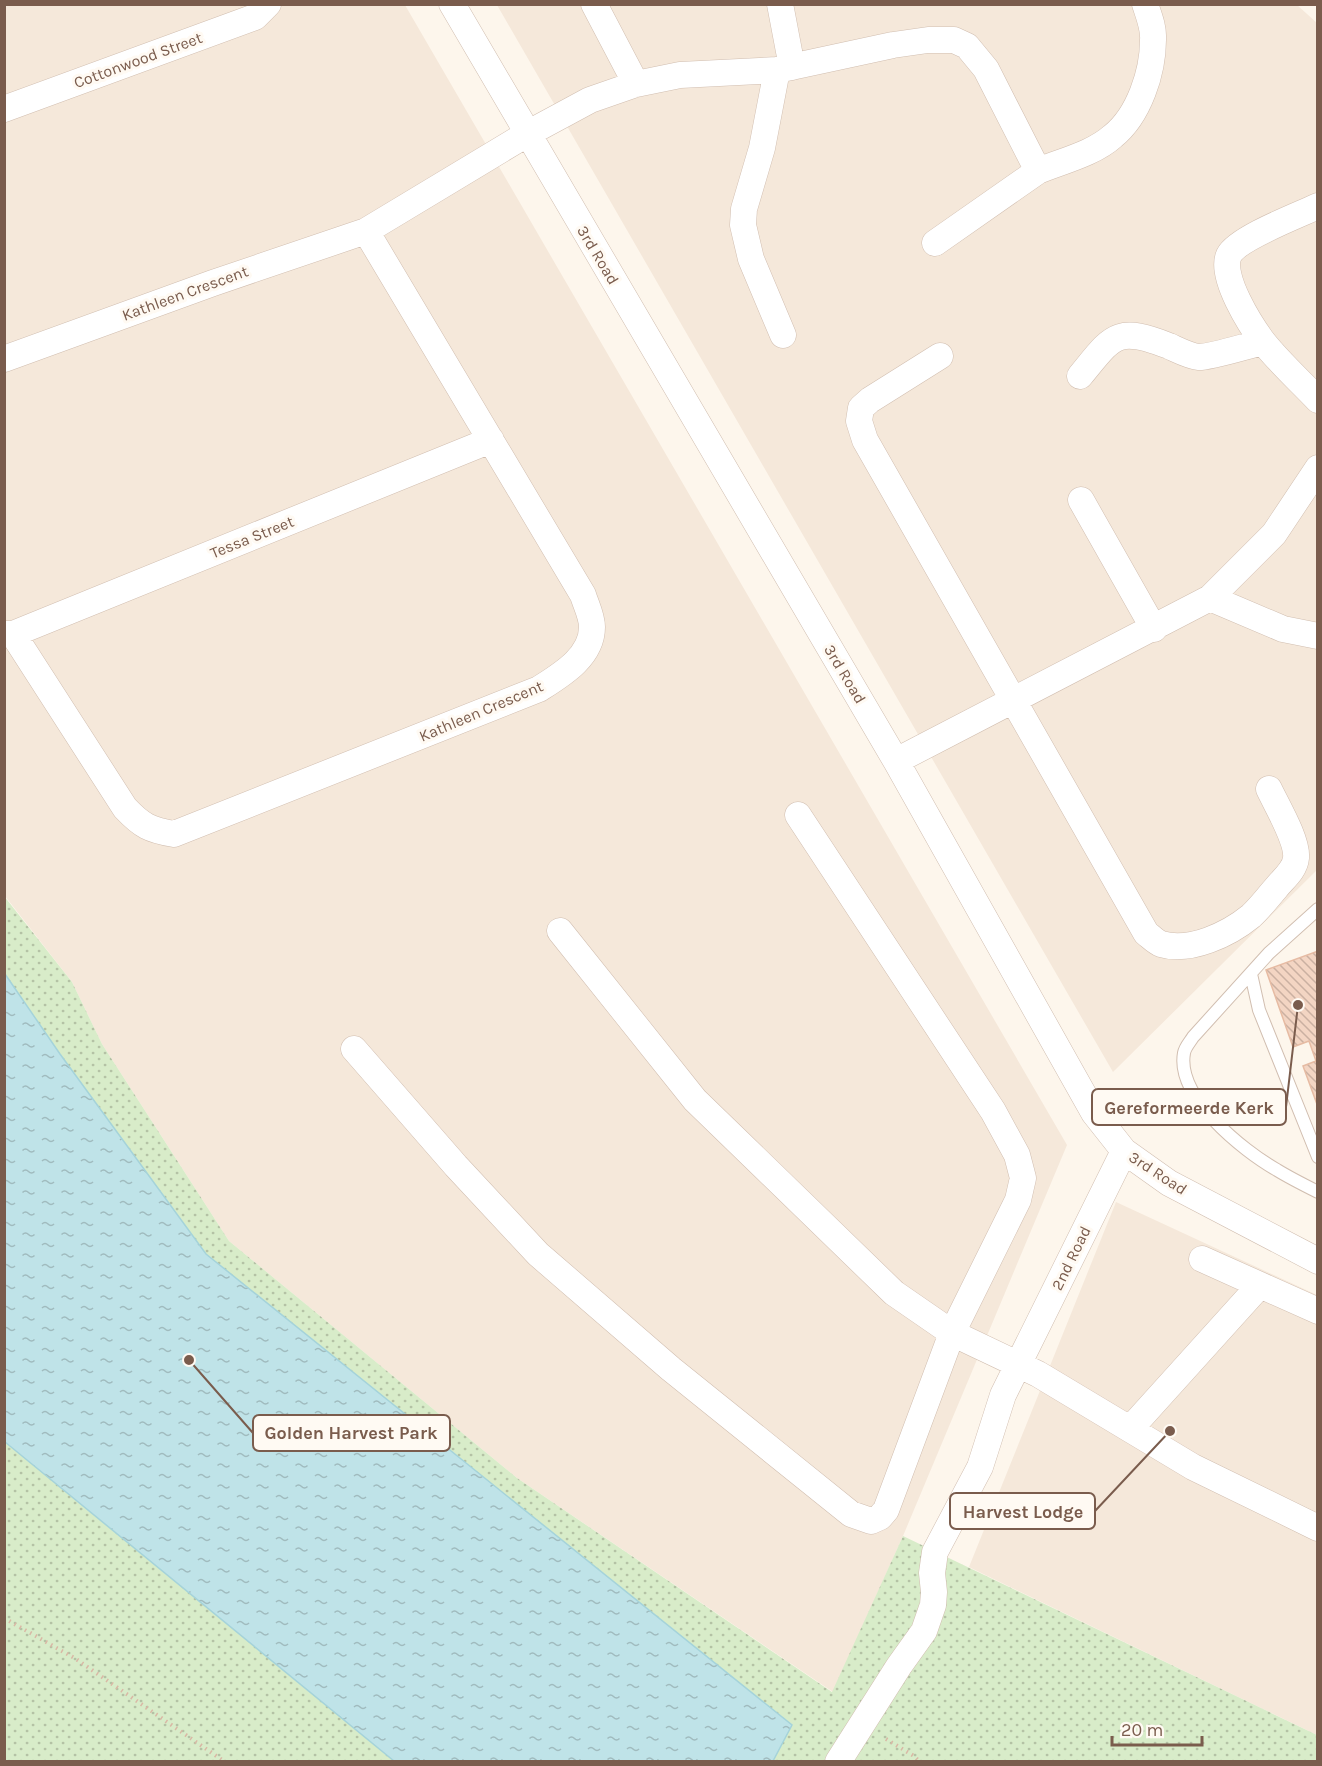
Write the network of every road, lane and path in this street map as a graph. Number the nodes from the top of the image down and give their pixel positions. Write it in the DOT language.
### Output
graph roads {
  1 [pos="268,4"];
  2 [pos="452,4"];
  3 [pos="594,4"];
  4 [pos="780,4"];
  5 [pos="1144,4"];
  6 [pos="784,68"];
  7 [pos="636,84"];
  8 [pos="4,110"];
  9 [pos="527,134"];
  10 [pos="1038,171"];
  11 [pos="1317,206"];
  12 [pos="366,231"];
  13 [pos="935,243"];
  14 [pos="783,335"];
  15 [pos="1263,342"];
  16 [pos="940,356"];
  17 [pos="4,359"];
  18 [pos="1080,376"];
  19 [pos="1317,400"];
  20 [pos="491,440"];
  21 [pos="1317,468"];
  22 [pos="1081,500"];
  23 [pos="1210,598"];
  24 [pos="1154,629"];
  25 [pos="9,634"];
  26 [pos="1317,636"];
  27 [pos="1013,700"];
  28 [pos="896,761"];
  29 [pos="1269,789"];
  30 [pos="798,815"];
  31 [pos="1317,909"];
  32 [pos="560,931"];
  33 [pos="1251,974"];
  34 [pos="354,1049"];
  35 [pos="1124,1151"];
  36 [pos="1317,1158"];
  37 [pos="1317,1192"];
  38 [pos="1202,1259"];
  39 [pos="1317,1261"];
  40 [pos="1260,1285"];
  41 [pos="1317,1311"];
  42 [pos="952,1333"];
  43 [pos="1018,1365"];
  44 [pos="1130,1429"];
  45 [pos="1317,1528"];
  46 [pos="4,1618"];
  47 [pos="862,1725"];
  48 [pos="225,1761"];
  49 [pos="838,1761"];
  50 [pos="920,1761"];
  1 -- 8 [label="street, Cottonwood Street"];
  2 -- 9 [label="street, 3rd Road"];
  3 -- 7 [label="street"];
  4 -- 6 [label="street"];
  5 -- 10 [label="street"];
  6 -- 7 [label="street, Kathleen Crescent"];
  6 -- 10 [label="street, Kathleen Crescent"];
  6 -- 14 [label="street"];
  7 -- 9 [label="street, Kathleen Crescent"];
  9 -- 12 [label="street, Kathleen Crescent"];
  9 -- 28 [label="street, 3rd Road"];
  10 -- 13 [label="street"];
  11 -- 15 [label="street"];
  12 -- 17 [label="street, Kathleen Crescent"];
  12 -- 20 [label="street, Kathleen Crescent"];
  15 -- 18 [label="street"];
  15 -- 19 [label="street"];
  16 -- 27 [label="street"];
  20 -- 25 [label="street, Tessa Street"];
  20 -- 25 [label="street, Kathleen Crescent"];
  21 -- 23 [label="street"];
  22 -- 24 [label="street"];
  23 -- 24 [label="street"];
  23 -- 26 [label="street"];
  24 -- 27 [label="street"];
  27 -- 28 [label="street"];
  27 -- 29 [label="street"];
  28 -- 35 [label="street, 3rd Road"];
  30 -- 42 [label="street"];
  31 -- 33 [label="lane"];
  32 -- 42 [label="street"];
  33 -- 36 [label="lane"];
  33 -- 37 [label="lane"];
  34 -- 42 [label="street"];
  35 -- 39 [label="street, 3rd Road"];
  35 -- 43 [label="street, 2nd Road"];
  38 -- 40 [label="street"];
  40 -- 41 [label="street"];
  40 -- 44 [label="street"];
  42 -- 43 [label="street"];
  43 -- 44 [label="street"];
  43 -- 47 [label="street, 2nd Road"];
  44 -- 45 [label="street"];
  46 -- 48 [label="path"];
  47 -- 49 [label="street, 2nd Road"];
  47 -- 50 [label="path"];
}
